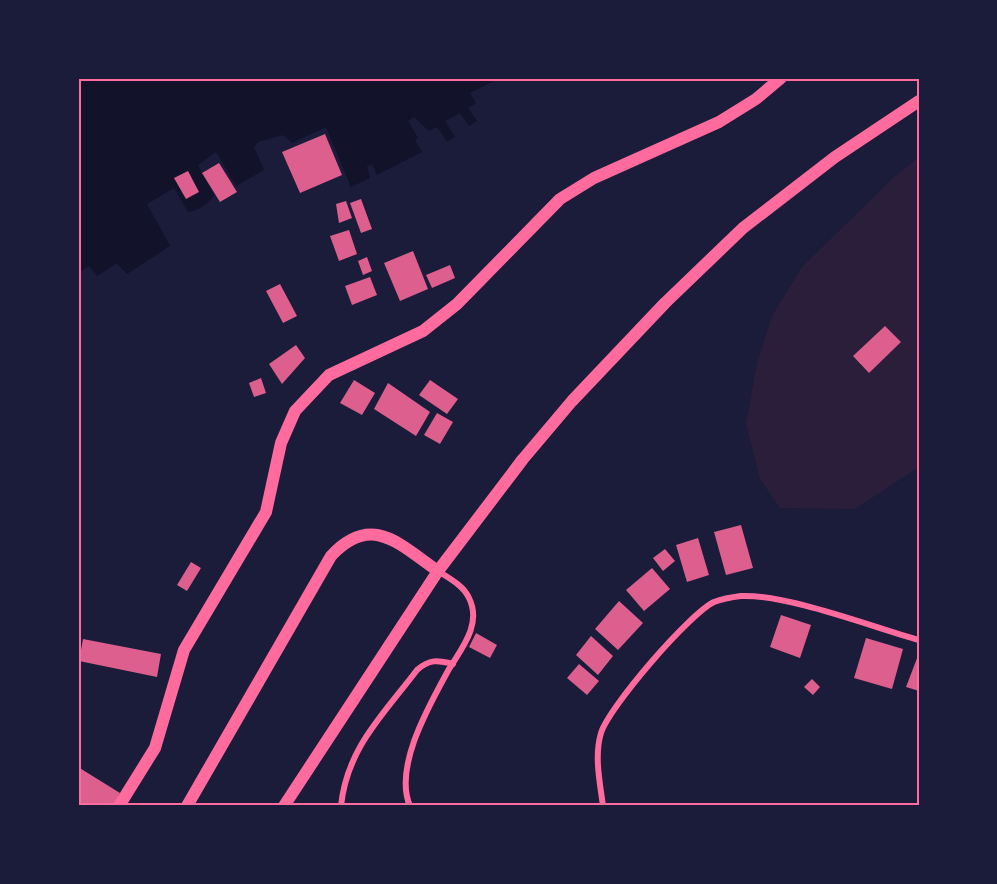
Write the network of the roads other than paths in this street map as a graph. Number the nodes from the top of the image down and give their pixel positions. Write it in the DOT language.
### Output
graph roads {
  1 [pos="781,78"];
  2 [pos="919,101"];
  3 [pos="438,571"];
  4 [pos="919,640"];
  5 [pos="453,664"];
  6 [pos="119,806"];
  7 [pos="187,806"];
  8 [pos="284,806"];
  9 [pos="340,806"];
  10 [pos="410,806"];
  11 [pos="603,806"];
  1 -- 6 [label="main road"];
  2 -- 3 [label="main road"];
  3 -- 5 [label="street"];
  3 -- 7 [label="main road"];
  3 -- 8 [label="main road"];
  4 -- 11 [label="street"];
  5 -- 9 [label="street"];
  5 -- 10 [label="street"];
}
